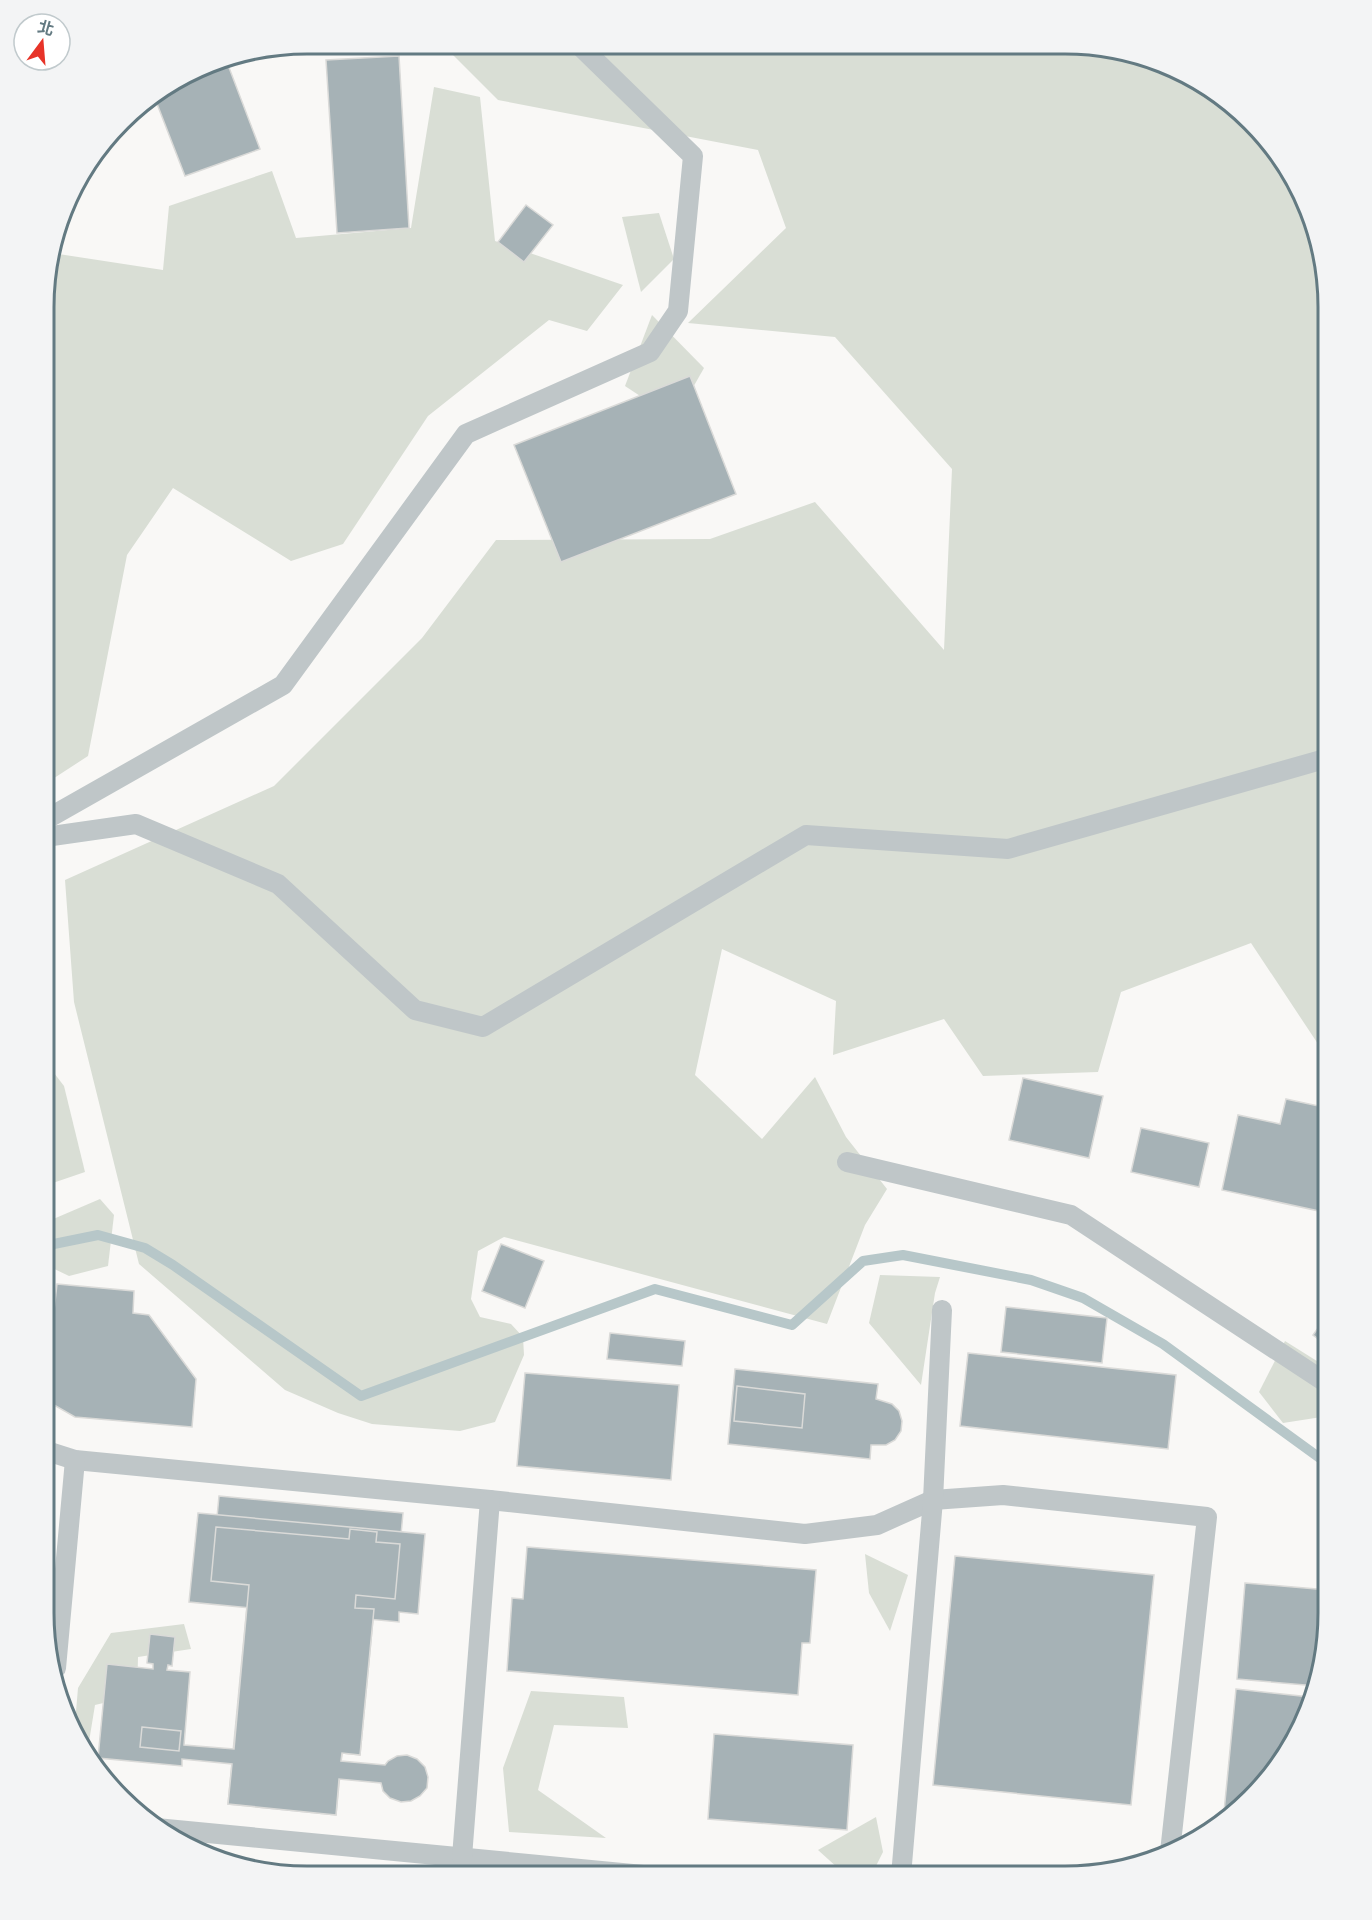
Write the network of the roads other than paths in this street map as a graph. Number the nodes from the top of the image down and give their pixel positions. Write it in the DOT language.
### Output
graph roads {
  1 [pos="588,54"];
  2 [pos="1318,761"];
  3 [pos="54,815"];
  4 [pos="54,836"];
  5 [pos="847,1162"];
  6 [pos="942,1310"];
  7 [pos="1318,1377"];
  8 [pos="54,1453"];
  9 [pos="75,1461"];
  10 [pos="490,1500"];
  11 [pos="933,1500"];
  12 [pos="57,1654"];
  13 [pos="177,1830"];
  14 [pos="1171,1843"];
  15 [pos="462,1857"];
  16 [pos="553,1866"];
  17 [pos="902,1866"];
  1 -- 3 [label="lane"];
  2 -- 4 [label="lane"];
  5 -- 7 [label="lane"];
  6 -- 11 [label="lane"];
  8 -- 9 [label="lane"];
  9 -- 10 [label="lane"];
  9 -- 12 [label="lane"];
  10 -- 11 [label="lane"];
  10 -- 15 [label="lane"];
  11 -- 14 [label="lane"];
  11 -- 17 [label="lane"];
  13 -- 15 [label="lane"];
  15 -- 16 [label="lane"];
}
